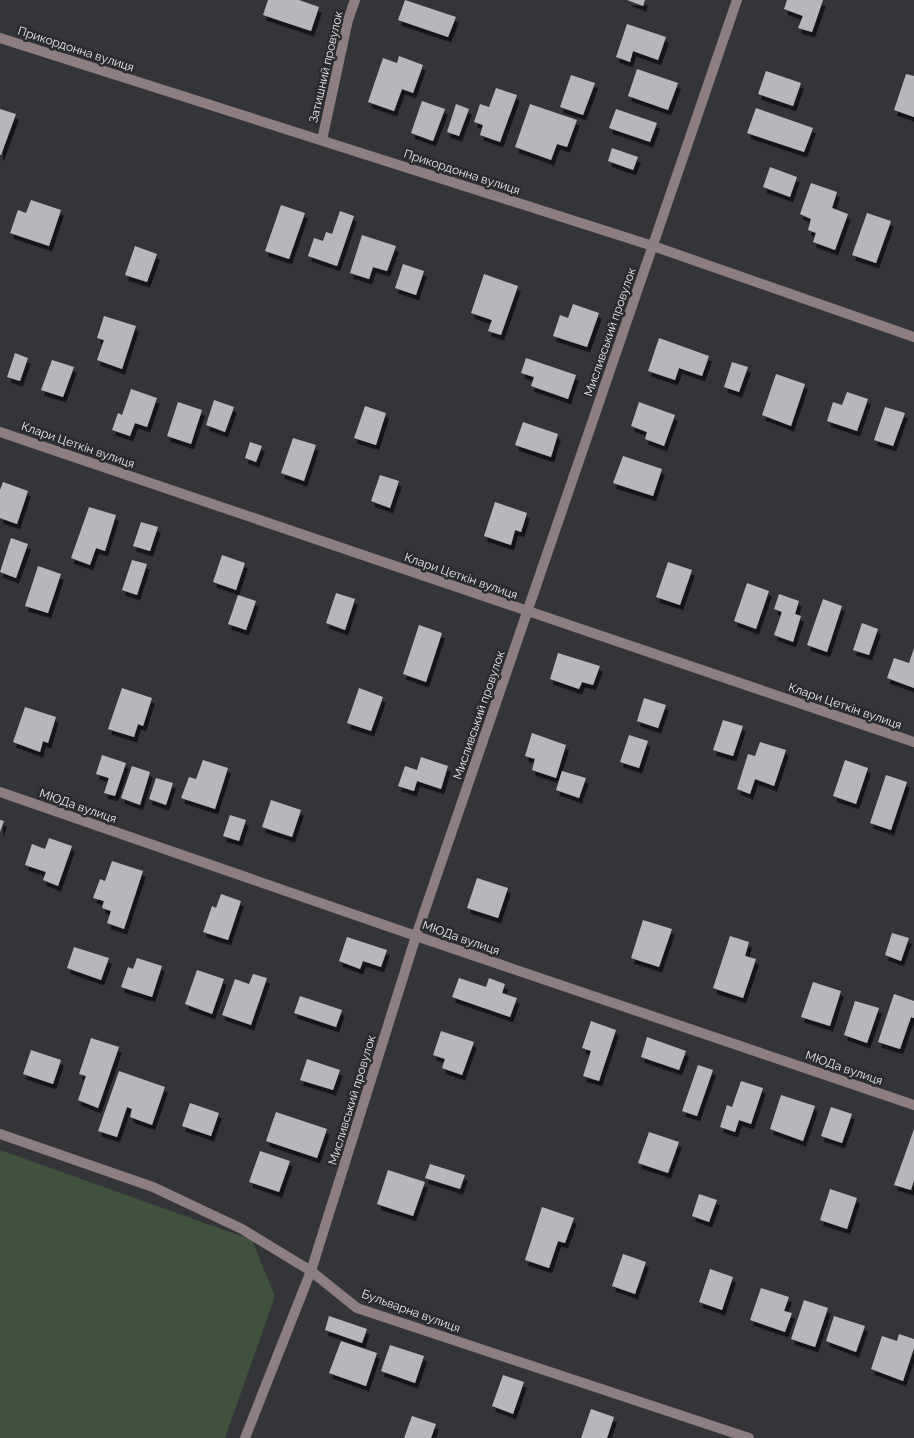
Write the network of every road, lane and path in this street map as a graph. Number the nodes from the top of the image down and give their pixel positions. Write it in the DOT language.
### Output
graph roads {
  1 [pos="355,0"];
  2 [pos="737,0"];
  3 [pos="0,38"];
  4 [pos="322,140"];
  5 [pos="653,246"];
  6 [pos="914,337"];
  7 [pos="0,432"];
  8 [pos="528,611"];
  9 [pos="914,742"];
  10 [pos="0,792"];
  11 [pos="416,936"];
  12 [pos="914,1105"];
  13 [pos="0,1134"];
  14 [pos="311,1271"];
  15 [pos="245,1438"];
  16 [pos="749,1438"];
  1 -- 4 [label="street, Затишний провулок"];
  2 -- 5 [label="street, Мисливський провулок"];
  3 -- 4 [label="street, Прикордонна вулиця"];
  4 -- 5 [label="street, Прикордонна вулиця"];
  5 -- 6 [label="street, Прикордонна вулиця"];
  5 -- 8 [label="street, Мисливський провулок"];
  7 -- 8 [label="street, Клари Цеткін вулиця"];
  8 -- 9 [label="street, Клари Цеткін вулиця"];
  8 -- 11 [label="street, Мисливський провулок"];
  10 -- 11 [label="street, МЮДа вулиця"];
  11 -- 12 [label="street, МЮДа вулиця"];
  11 -- 14 [label="street, Мисливський провулок"];
  13 -- 14 [label="street, Бульварна вулиця"];
  14 -- 15 [label="street, Мисливський провулок"];
  14 -- 16 [label="street, Бульварна вулиця"];
}
